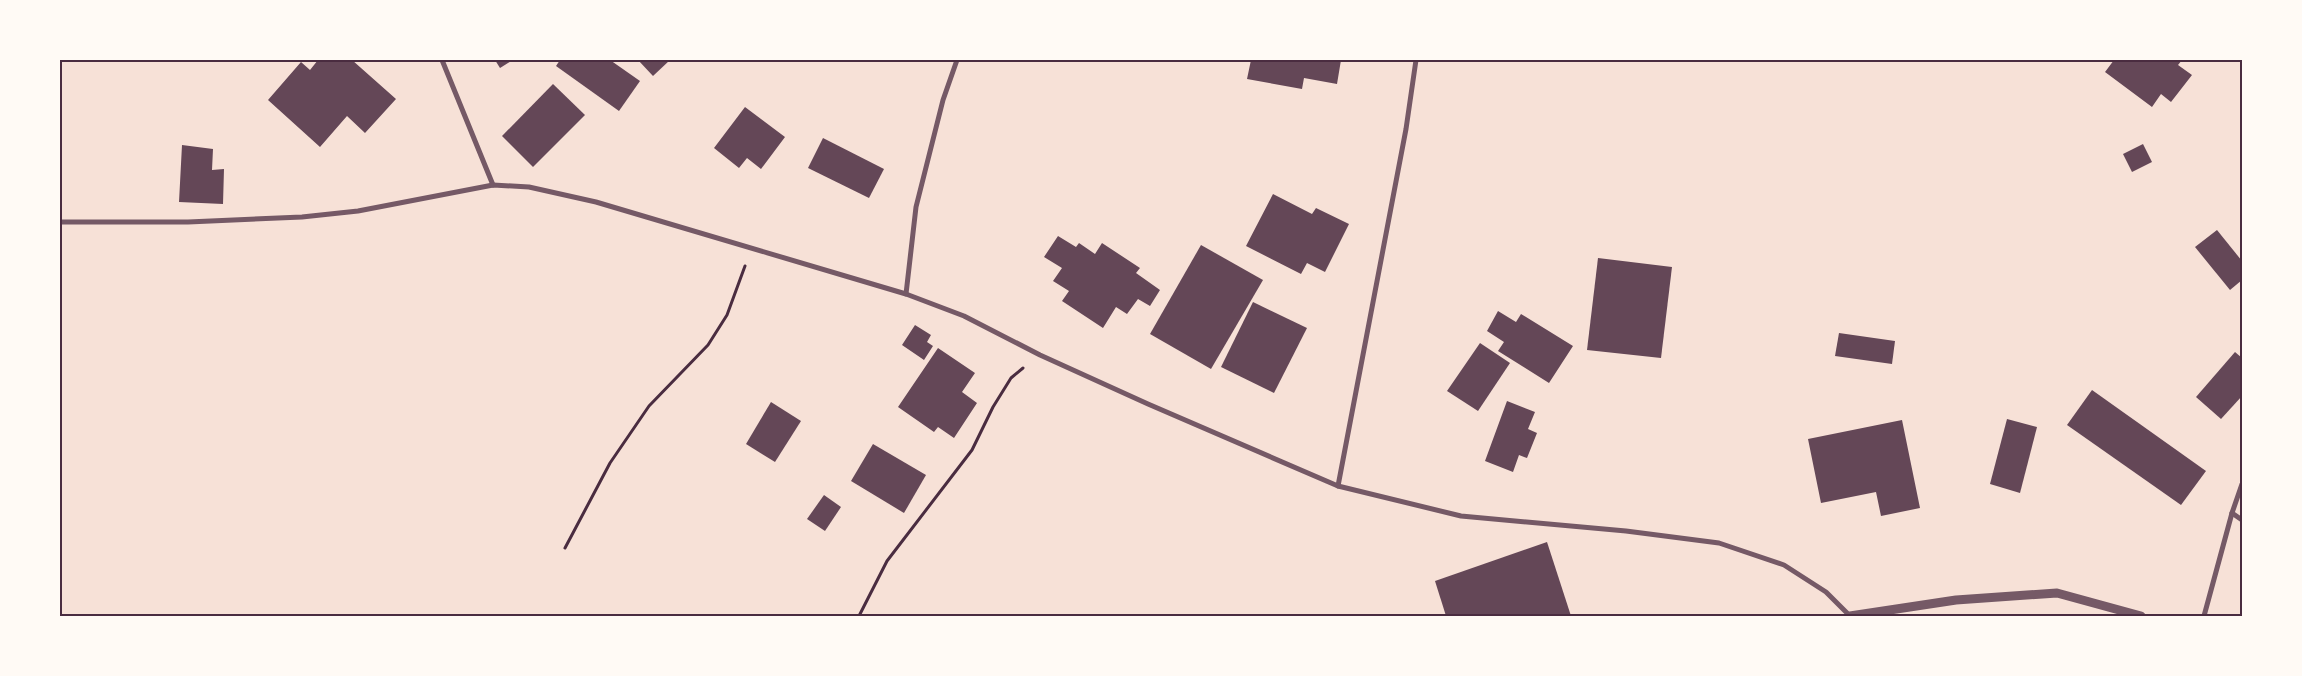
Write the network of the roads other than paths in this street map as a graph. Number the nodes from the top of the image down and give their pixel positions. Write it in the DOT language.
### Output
graph roads {
  1 [pos="442,60"];
  2 [pos="957,60"];
  3 [pos="1416,60"];
  4 [pos="493,185"];
  5 [pos="60,222"];
  6 [pos="906,294"];
  7 [pos="2242,484"];
  8 [pos="1338,486"];
  9 [pos="2232,513"];
  10 [pos="2242,520"];
  11 [pos="1850,616"];
  12 [pos="2141,616"];
  13 [pos="2204,616"];
  1 -- 4 [label="street"];
  2 -- 6 [label="street"];
  3 -- 8 [label="street"];
  4 -- 5 [label="street"];
  4 -- 6 [label="street"];
  6 -- 8 [label="street"];
  7 -- 9 [label="street"];
  8 -- 11 [label="street"];
  9 -- 10 [label="street"];
  9 -- 13 [label="street"];
  11 -- 12 [label="street"];
}
